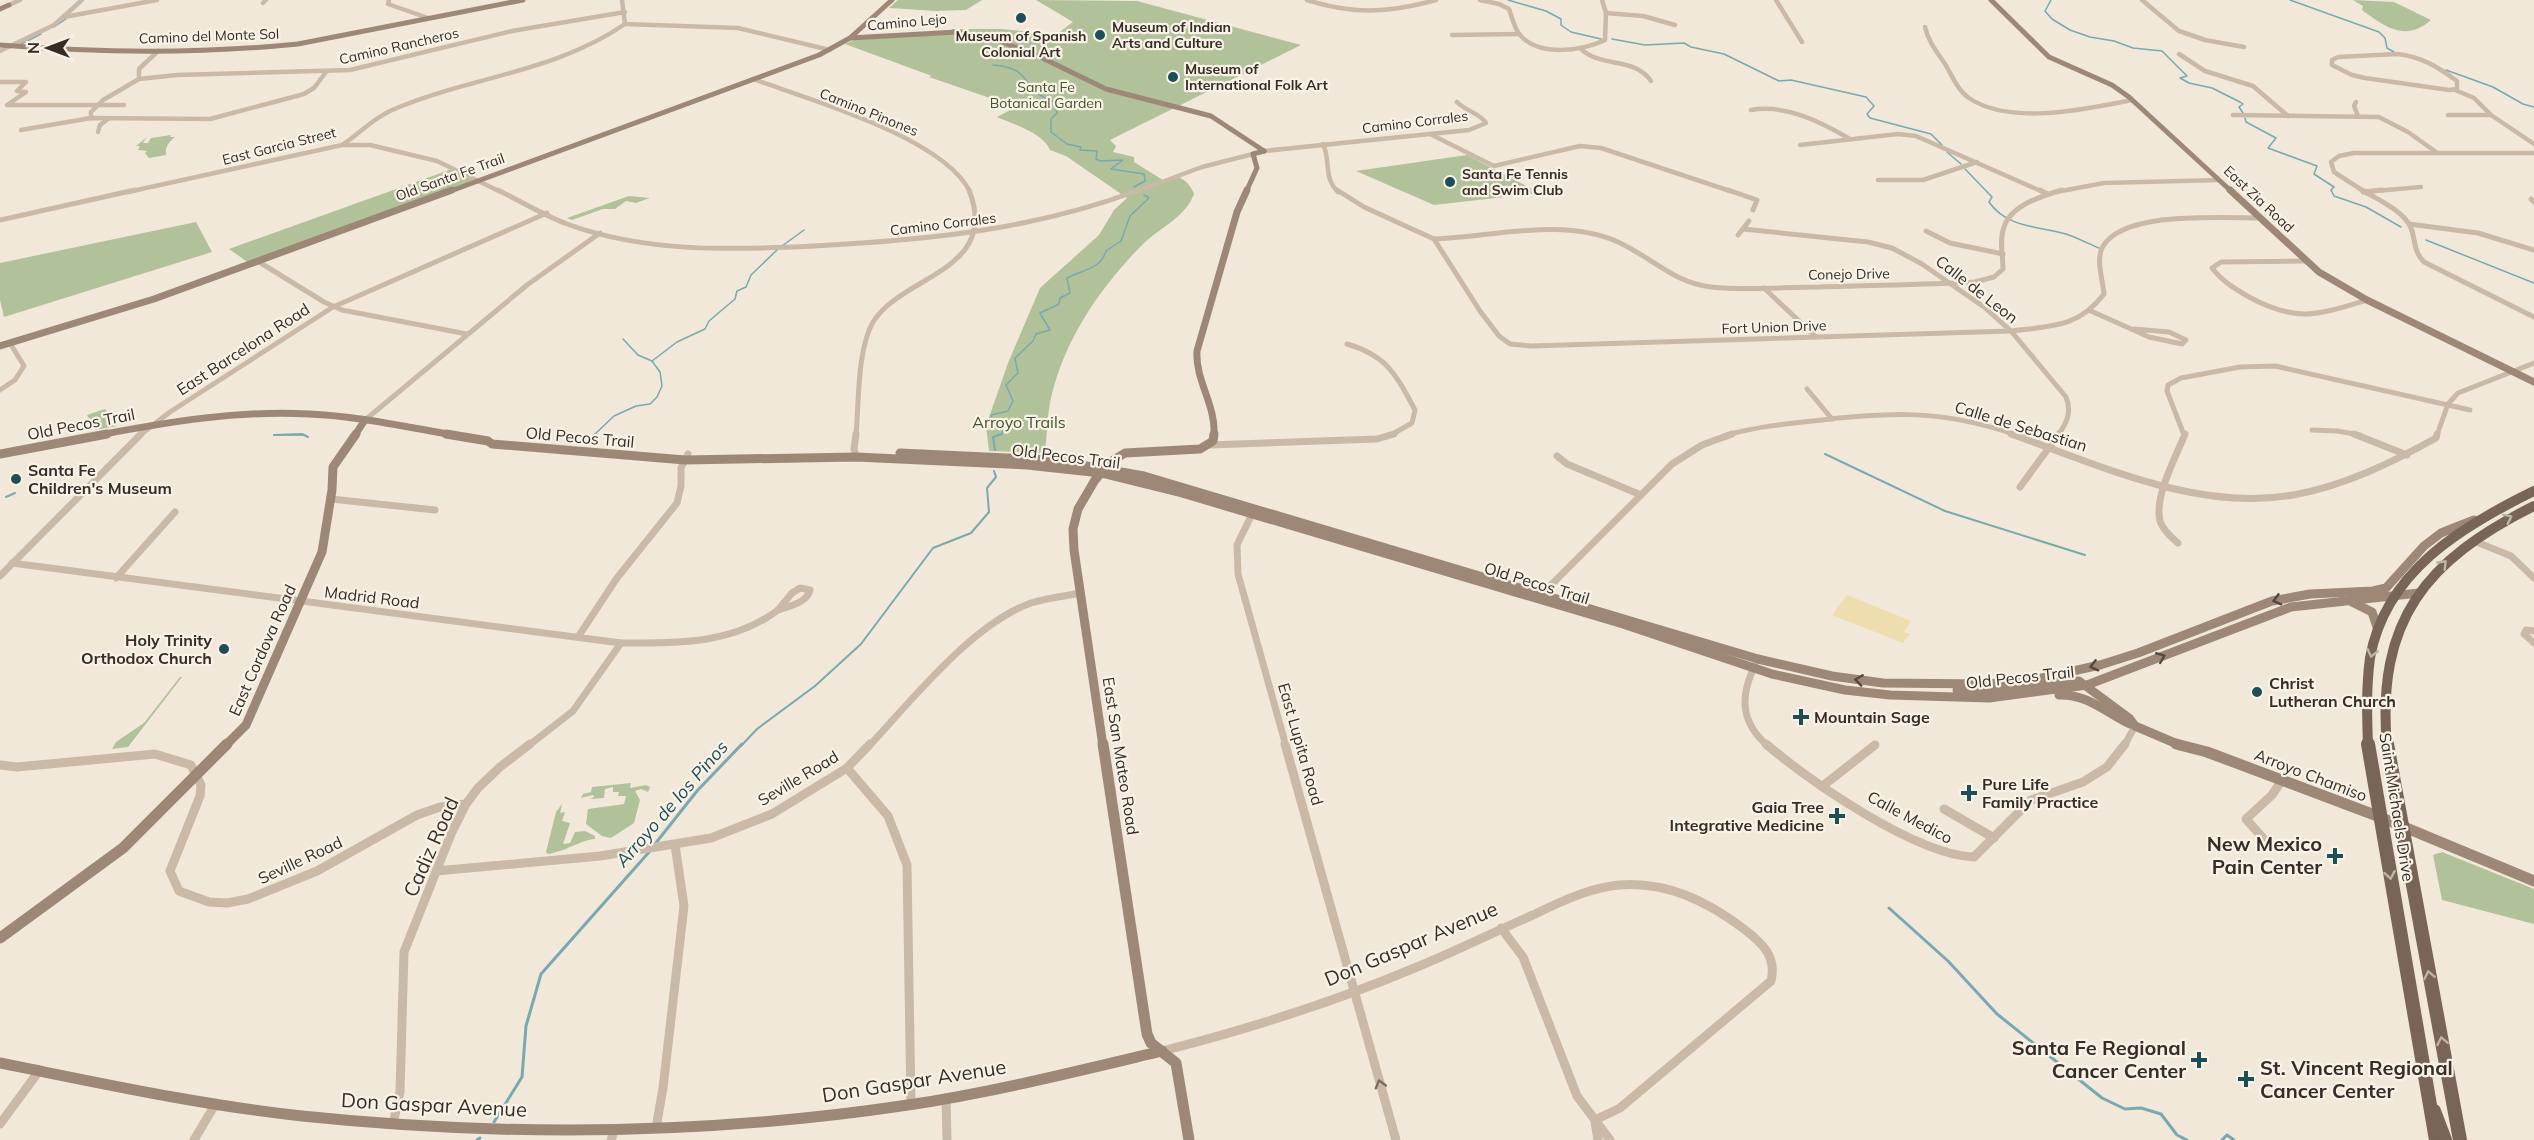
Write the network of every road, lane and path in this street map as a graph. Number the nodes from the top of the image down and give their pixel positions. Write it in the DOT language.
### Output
graph roads {
  1 [pos="20,0"];
  2 [pos="82,0"];
  3 [pos="157,0"];
  4 [pos="389,0"];
  5 [pos="522,0"];
  6 [pos="622,0"];
  7 [pos="892,0"];
  8 [pos="1306,0"];
  9 [pos="1318,0"];
  10 [pos="1436,0"];
  11 [pos="1480,0"];
  12 [pos="1602,0"];
  13 [pos="1776,0"];
  14 [pos="1991,0"];
  15 [pos="2142,0"];
  16 [pos="1313,2"];
  17 [pos="9,5"];
  18 [pos="0,7"];
  19 [pos="625,12"];
  20 [pos="1606,13"];
  21 [pos="64,17"];
  22 [pos="428,18"];
  23 [pos="625,24"];
  24 [pos="1675,25"];
  25 [pos="1925,27"];
  26 [pos="1519,34"];
  27 [pos="1452,35"];
  28 [pos="850,38"];
  29 [pos="1802,42"];
  30 [pos="0,45"];
  31 [pos="13,46"];
  32 [pos="2244,47"];
  33 [pos="830,50"];
  34 [pos="1582,50"];
  35 [pos="158,51"];
  36 [pos="0,52"];
  37 [pos="2179,54"];
  38 [pos="326,72"];
  39 [pos="139,79"];
  40 [pos="753,79"];
  41 [pos="1651,81"];
  42 [pos="0,82"];
  43 [pos="2455,90"];
  44 [pos="2132,100"];
  45 [pos="1457,102"];
  46 [pos="2356,102"];
  47 [pos="96,105"];
  48 [pos="124,105"];
  49 [pos="1751,110"];
  50 [pos="2233,115"];
  51 [pos="2448,115"];
  52 [pos="2491,115"];
  53 [pos="2288,116"];
  54 [pos="2358,116"];
  55 [pos="91,118"];
  56 [pos="108,119"];
  57 [pos="21,130"];
  58 [pos="98,132"];
  59 [pos="361,132"];
  60 [pos="1430,134"];
  61 [pos="1851,140"];
  62 [pos="1323,144"];
  63 [pos="2534,144"];
  64 [pos="342,145"];
  65 [pos="370,145"];
  66 [pos="1800,146"];
  67 [pos="1264,152"];
  68 [pos="2436,152"];
  69 [pos="2534,153"];
  70 [pos="1253,154"];
  71 [pos="1977,162"];
  72 [pos="479,180"];
  73 [pos="1878,180"];
  74 [pos="2219,180"];
  75 [pos="2421,187"];
  76 [pos="2363,192"];
  77 [pos="2048,194"];
  78 [pos="1753,210"];
  79 [pos="547,213"];
  80 [pos="2260,218"];
  81 [pos="0,220"];
  82 [pos="1749,221"];
  83 [pos="2409,224"];
  84 [pos="1743,229"];
  85 [pos="1926,231"];
  86 [pos="600,233"];
  87 [pos="972,233"];
  88 [pos="1738,236"];
  89 [pos="1434,240"];
  90 [pos="2534,250"];
  91 [pos="2003,254"];
  92 [pos="2306,261"];
  93 [pos="259,262"];
  94 [pos="1953,284"];
  95 [pos="1764,288"];
  96 [pos="2367,300"];
  97 [pos="333,307"];
  98 [pos="2091,311"];
  99 [pos="2534,317"];
  100 [pos="2134,329"];
  101 [pos="2011,331"];
  102 [pos="467,334"];
  103 [pos="1816,337"];
  104 [pos="10,343"];
  105 [pos="1347,344"];
  106 [pos="0,346"];
  107 [pos="2534,363"];
  108 [pos="2512,371"];
  109 [pos="2534,382"];
  110 [pos="1807,389"];
  111 [pos="0,390"];
  112 [pos="2448,404"];
  113 [pos="2470,410"];
  114 [pos="1832,419"];
  115 [pos="365,420"];
  116 [pos="151,426"];
  117 [pos="2312,430"];
  118 [pos="1209,445"];
  119 [pos="2049,447"];
  120 [pos="0,454"];
  121 [pos="855,455"];
  122 [pos="2407,455"];
  123 [pos="1557,456"];
  124 [pos="686,457"];
  125 [pos="1103,470"];
  126 [pos="2167,486"];
  127 [pos="2020,487"];
  128 [pos="2534,491"];
  129 [pos="1641,495"];
  130 [pos="331,499"];
  131 [pos="2500,506"];
  132 [pos="2534,506"];
  133 [pos="435,510"];
  134 [pos="1254,511"];
  135 [pos="175,512"];
  136 [pos="2476,519"];
  137 [pos="2484,532"];
  138 [pos="2471,540"];
  139 [pos="2178,543"];
  140 [pos="12,563"];
  141 [pos="0,576"];
  142 [pos="116,578"];
  143 [pos="2534,578"];
  144 [pos="1081,593"];
  145 [pos="2419,593"];
  146 [pos="1540,596"];
  147 [pos="2392,598"];
  148 [pos="301,601"];
  149 [pos="2326,601"];
  150 [pos="778,610"];
  151 [pos="2379,630"];
  152 [pos="2534,631"];
  153 [pos="578,637"];
  154 [pos="621,643"];
  155 [pos="2534,643"];
  156 [pos="1756,663"];
  157 [pos="1883,683"];
  158 [pos="2087,685"];
  159 [pos="1939,698"];
  160 [pos="2135,726"];
  161 [pos="1875,745"];
  162 [pos="0,765"];
  163 [pos="847,768"];
  164 [pos="197,774"];
  165 [pos="2282,780"];
  166 [pos="1824,784"];
  167 [pos="466,804"];
  168 [pos="1944,809"];
  169 [pos="2380,817"];
  170 [pos="2402,828"];
  171 [pos="1994,838"];
  172 [pos="675,845"];
  173 [pos="2269,845"];
  174 [pos="436,871"];
  175 [pos="2534,881"];
  176 [pos="1501,928"];
  177 [pos="0,939"];
  178 [pos="1355,992"];
  179 [pos="1162,1051"];
  180 [pos="0,1063"];
  181 [pos="39,1071"];
  182 [pos="2428,1097"];
  183 [pos="946,1098"];
  184 [pos="216,1103"];
  185 [pos="911,1105"];
  186 [pos="1594,1120"];
  187 [pos="0,1124"];
  188 [pos="393,1124"];
  189 [pos="656,1128"];
  190 [pos="613,1135"];
  191 [pos="194,1140"];
  192 [pos="947,1140"];
  193 [pos="1189,1140"];
  194 [pos="1396,1140"];
  195 [pos="1598,1140"];
  196 [pos="1610,1140"];
  197 [pos="2436,1140"];
  198 [pos="2445,1140"];
  199 [pos="2460,1140"];
  1 -- 17 [label="street"];
  2 -- 21 [label="street"];
  3 -- 21 [label="street"];
  4 -- 22 [label="street"];
  5 -- 22 [label="street, Camino del Monte Sol"];
  6 -- 19 [label="street"];
  7 -- 28 [label="street, Old Santa Fe Trail"];
  8 -- 16 [label="street"];
  9 -- 16 [label="street"];
  10 -- 16 [label="street"];
  11 -- 26 [label="street"];
  12 -- 20 [label="street"];
  13 -- 29 [label="street"];
  14 -- 44 [label="street, East Zia Road"];
  15 -- 32 [label="street"];
  17 -- 18 [label="street"];
  19 -- 23 [label="street"];
  19 -- 38 [label="street, Camino Rancheros"];
  20 -- 24 [label="street"];
  20 -- 34 [label="street"];
  21 -- 31 [label="street"];
  22 -- 35 [label="street, Camino del Monte Sol"];
  23 -- 33 [label="street"];
  23 -- 59 [label="street, East Garcia Street"];
  25 -- 44 [label="street"];
  26 -- 27 [label="street"];
  26 -- 34 [label="street"];
  28 -- 33 [label="street, Old Santa Fe Trail"];
  28 -- 67 [label="street, Camino Lejo"];
  30 -- 31 [label="street, Camino del Monte Sol"];
  31 -- 35 [label="street, Camino del Monte Sol"];
  31 -- 36 [label="street"];
  33 -- 40 [label="street, Old Santa Fe Trail"];
  34 -- 41 [label="street"];
  35 -- 39 [label="street"];
  37 -- 53 [label="street"];
  38 -- 39 [label="street, Camino Rancheros"];
  38 -- 56 [label="street"];
  39 -- 47 [label="street"];
  40 -- 72 [label="street, Old Santa Fe Trail"];
  40 -- 87 [label="street, Camino Pinones"];
  42 -- 47 [label="street"];
  43 -- 43 [label="street"];
  43 -- 52 [label="street"];
  44 -- 74 [label="street, East Zia Road"];
  45 -- 60 [label="street, Camino Corrales"];
  46 -- 54 [label="street"];
  47 -- 48 [label="street"];
  47 -- 55 [label="street"];
  49 -- 61 [label="street"];
  50 -- 53 [label="street"];
  51 -- 52 [label="street"];
  52 -- 63 [label="street"];
  53 -- 54 [label="street"];
  54 -- 68 [label="street"];
  55 -- 56 [label="street"];
  55 -- 57 [label="street"];
  56 -- 58 [label="street"];
  59 -- 64 [label="street, East Garcia Street"];
  59 -- 65 [label="street"];
  60 -- 62 [label="street, Camino Corrales"];
  60 -- 78 [label="street"];
  61 -- 66 [label="street"];
  61 -- 71 [label="street"];
  62 -- 67 [label="street, Camino Corrales"];
  62 -- 89 [label="street, Fort Union Drive"];
  64 -- 65 [label="street, Camino Corrales"];
  64 -- 81 [label="street, East Garcia Street"];
  65 -- 72 [label="street, Camino Corrales"];
  67 -- 70 [label="street, Camino Corrales"];
  68 -- 69 [label="street"];
  68 -- 76 [label="street"];
  70 -- 87 [label="street, Camino Corrales"];
  70 -- 118 [label="street"];
  71 -- 73 [label="street"];
  71 -- 77 [label="street"];
  72 -- 79 [label="street, Camino Corrales"];
  72 -- 93 [label="street, Old Santa Fe Trail"];
  74 -- 77 [label="street, Conejo Drive"];
  74 -- 80 [label="street, East Zia Road"];
  75 -- 76 [label="street"];
  76 -- 83 [label="street"];
  77 -- 91 [label="street, Conejo Drive"];
  79 -- 86 [label="street, Camino Corrales"];
  79 -- 97 [label="street, East Barcelona Road"];
  80 -- 92 [label="street, East Zia Road"];
  80 -- 98 [label="street"];
  82 -- 84 [label="street"];
  83 -- 90 [label="street"];
  83 -- 99 [label="street"];
  84 -- 88 [label="street"];
  84 -- 94 [label="street, Calle de Leon"];
  85 -- 91 [label="street"];
  86 -- 87 [label="street, Camino Corrales"];
  86 -- 102 [label="street"];
  87 -- 121 [label="street"];
  89 -- 95 [label="street, Conejo Drive"];
  89 -- 103 [label="street, Fort Union Drive"];
  91 -- 94 [label="street, Conejo Drive"];
  92 -- 96 [label="street, East Zia Road"];
  92 -- 96 [label="street"];
  93 -- 97 [label="street"];
  93 -- 104 [label="street, Old Santa Fe Trail"];
  94 -- 95 [label="street, Conejo Drive"];
  94 -- 101 [label="street, Calle de Leon"];
  95 -- 103 [label="street"];
  96 -- 108 [label="street, East Zia Road"];
  97 -- 102 [label="street"];
  97 -- 116 [label="street, East Barcelona Road"];
  98 -- 100 [label="street"];
  98 -- 101 [label="street, Fort Union Drive"];
  100 -- 100 [label="street"];
  101 -- 103 [label="street, Fort Union Drive"];
  101 -- 119 [label="street, Calle de Leon"];
  102 -- 115 [label="street"];
  104 -- 106 [label="street, Old Santa Fe Trail"];
  104 -- 111 [label="street"];
  105 -- 118 [label="street"];
  107 -- 108 [label="street"];
  108 -- 109 [label="street, East Zia Road"];
  108 -- 112 [label="street"];
  110 -- 114 [label="street"];
  112 -- 113 [label="street"];
  112 -- 122 [label="street, Calle de Sebastian"];
  112 -- 126 [label="street"];
  114 -- 119 [label="street, Calle de Sebastian"];
  114 -- 129 [label="street, Calle de Sebastian"];
  115 -- 116 [label="street, Old Pecos Trail"];
  115 -- 124 [label="street, Old Pecos Trail"];
  115 -- 130 [label="street, East Cordova Road"];
  116 -- 120 [label="street, Old Pecos Trail"];
  116 -- 140 [label="street, East Barcelona Road"];
  117 -- 122 [label="street"];
  118 -- 125 [label="street"];
  119 -- 126 [label="street, Calle de Sebastian"];
  119 -- 127 [label="street, Calle de Leon"];
  121 -- 124 [label="street, Old Pecos Trail"];
  121 -- 125 [label="street, Old Pecos Trail"];
  122 -- 126 [label="street, Calle de Sebastian"];
  123 -- 129 [label="street"];
  124 -- 153 [label="street"];
  125 -- 134 [label="street, Old Pecos Trail"];
  125 -- 144 [label="street, East San Mateo Road"];
  126 -- 139 [label="street"];
  128 -- 131 [label="main road, Old Pecos Trail"];
  129 -- 146 [label="street, Calle de Sebastian"];
  130 -- 133 [label="street"];
  130 -- 148 [label="street, East Cordova Road"];
  131 -- 136 [label="main road, Old Pecos Trail"];
  131 -- 138 [label="main road"];
  137 -- 132 [label="main road, one-way"];
  134 -- 146 [label="street, Old Pecos Trail"];
  134 -- 178 [label="street, East Lupita Road"];
  135 -- 142 [label="street"];
  136 -- 147 [label="main road, Saint Michaels Drive"];
  136 -- 157 [label="street, Old Pecos Trail, one-way"];
  137 -- 138 [label="main road"];
  137 -- 143 [label="street"];
  138 -- 143 [label="street"];
  145 -- 138 [label="main road, one-way"];
  140 -- 141 [label="street, East Barcelona Road"];
  140 -- 142 [label="street, Madrid Road"];
  142 -- 148 [label="street, Madrid Road"];
  144 -- 163 [label="street, Seville Road"];
  144 -- 179 [label="street, East San Mateo Road"];
  145 -- 147 [label="street, Old Pecos Trail"];
  145 -- 170 [label="main road, Saint Michaels Drive"];
  146 -- 156 [label="street, Old Pecos Trail"];
  147 -- 149 [label="street, Old Pecos Trail"];
  147 -- 151 [label="main road, Saint Michaels Drive"];
  148 -- 153 [label="street, Madrid Road"];
  148 -- 164 [label="street, East Cordova Road"];
  149 -- 151 [label="street"];
  158 -- 149 [label="street, Old Pecos Trail, one-way"];
  150 -- 154 [label="street, Madrid Road"];
  151 -- 169 [label="main road, Saint Michaels Drive, one-way"];
  152 -- 155 [label="street"];
  153 -- 154 [label="street, Madrid Road"];
  154 -- 167 [label="street, Cadiz Road"];
  157 -- 156 [label="street, Old Pecos Trail, one-way"];
  156 -- 159 [label="street, Old Pecos Trail"];
  156 -- 166 [label="street, Calle Medico"];
  157 -- 158 [label="street"];
  158 -- 159 [label="street, Old Pecos Trail"];
  158 -- 160 [label="street, Arroyo Chamiso"];
  159 -- 160 [label="street"];
  160 -- 165 [label="street, Arroyo Chamiso"];
  160 -- 171 [label="street, Calle Medico"];
  161 -- 166 [label="street"];
  162 -- 164 [label="street"];
  163 -- 172 [label="street, Seville Road"];
  163 -- 185 [label="street"];
  164 -- 167 [label="street, Seville Road"];
  164 -- 177 [label="street, East Cordova Road"];
  165 -- 169 [label="street, Arroyo Chamiso"];
  165 -- 173 [label="street"];
  166 -- 171 [label="street, Calle Medico"];
  167 -- 174 [label="street, Cadiz Road"];
  168 -- 171 [label="street"];
  169 -- 170 [label="street, Arroyo Chamiso"];
  169 -- 182 [label="main road, Saint Michaels Drive, one-way"];
  170 -- 175 [label="street, Arroyo Chamiso"];
  199 -- 170 [label="main road, Saint Michaels Drive, one-way"];
  172 -- 174 [label="street, Seville Road"];
  172 -- 189 [label="street"];
  174 -- 188 [label="street, Cadiz Road"];
  176 -- 178 [label="street, Don Gaspar Avenue"];
  176 -- 186 [label="street"];
  176 -- 186 [label="street, Don Gaspar Avenue"];
  178 -- 179 [label="street, Don Gaspar Avenue"];
  194 -- 178 [label="street, East Lupita Road, one-way"];
  179 -- 183 [label="street, Don Gaspar Avenue"];
  179 -- 193 [label="street, East San Mateo Road"];
  180 -- 181 [label="street, Don Gaspar Avenue"];
  181 -- 184 [label="street, Don Gaspar Avenue"];
  181 -- 187 [label="street"];
  182 -- 197 [label="main road, Saint Michaels Drive"];
  182 -- 198 [label="main road"];
  183 -- 185 [label="street, Don Gaspar Avenue"];
  183 -- 192 [label="street"];
  184 -- 188 [label="street, Don Gaspar Avenue"];
  184 -- 191 [label="street"];
  185 -- 189 [label="street, Don Gaspar Avenue"];
  186 -- 195 [label="street"];
  186 -- 196 [label="street"];
  188 -- 190 [label="street, Don Gaspar Avenue"];
  189 -- 190 [label="street, Don Gaspar Avenue"];
}
